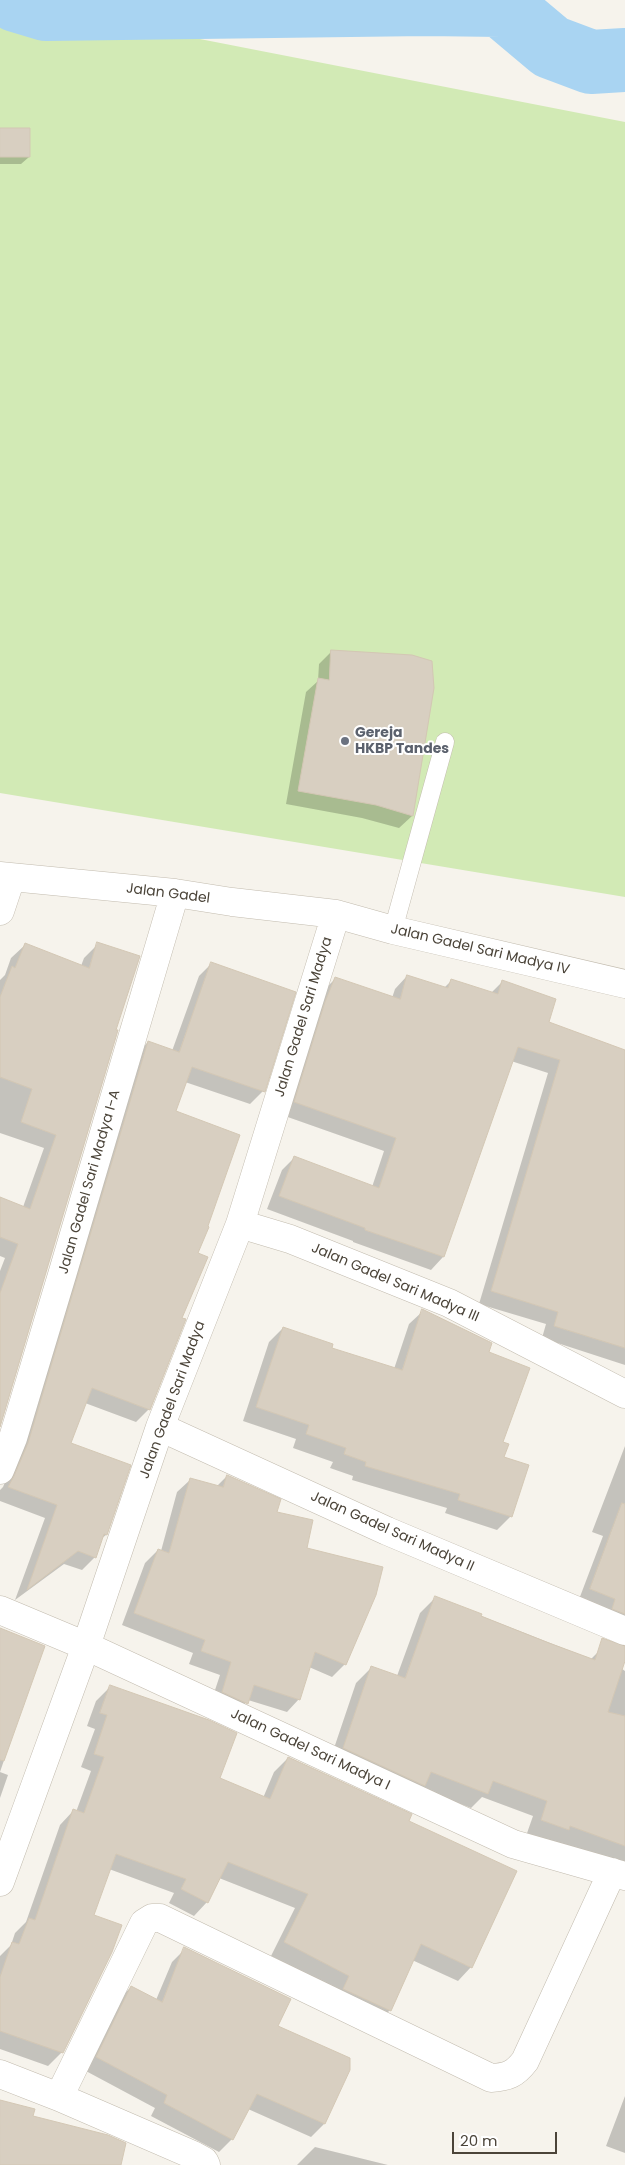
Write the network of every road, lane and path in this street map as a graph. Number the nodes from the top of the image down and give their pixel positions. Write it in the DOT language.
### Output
graph roads {
  1 [pos="445,742"];
  2 [pos="5,877"];
  3 [pos="175,893"];
  4 [pos="0,911"];
  5 [pos="336,914"];
  6 [pos="393,930"];
  7 [pos="625,984"];
  8 [pos="240,1224"];
  9 [pos="625,1394"];
  10 [pos="160,1428"];
  11 [pos="0,1470"];
  12 [pos="0,1610"];
  13 [pos="625,1631"];
  14 [pos="86,1646"];
  15 [pos="618,1874"];
  16 [pos="0,1882"];
  17 [pos="0,2074"];
  18 [pos="59,2097"];
  19 [pos="206,2165"];
  1 -- 6 [label="lane"];
  2 -- 3 [label="street, Jalan Gadel"];
  2 -- 4 [label="street"];
  3 -- 5 [label="street, Jalan Gadel"];
  3 -- 11 [label="street, Jalan Gadel Sari Madya I-A"];
  5 -- 6 [label="street, Jalan Gadel Sari Madya IV"];
  5 -- 8 [label="street, Jalan Gadel Sari Madya"];
  6 -- 7 [label="street, Jalan Gadel Sari Madya IV"];
  8 -- 9 [label="street, Jalan Gadel Sari Madya III"];
  8 -- 10 [label="street, Jalan Gadel Sari Madya"];
  10 -- 13 [label="street, Jalan Gadel Sari Madya II"];
  10 -- 14 [label="street, Jalan Gadel Sari Madya"];
  12 -- 14 [label="street, Jalan Gadel Sari Madya I"];
  14 -- 15 [label="street, Jalan Gadel Sari Madya I"];
  14 -- 16 [label="street, Jalan Gadel Sari Madya"];
  15 -- 18 [label="street"];
  17 -- 18 [label="street"];
  18 -- 19 [label="street"];
}
